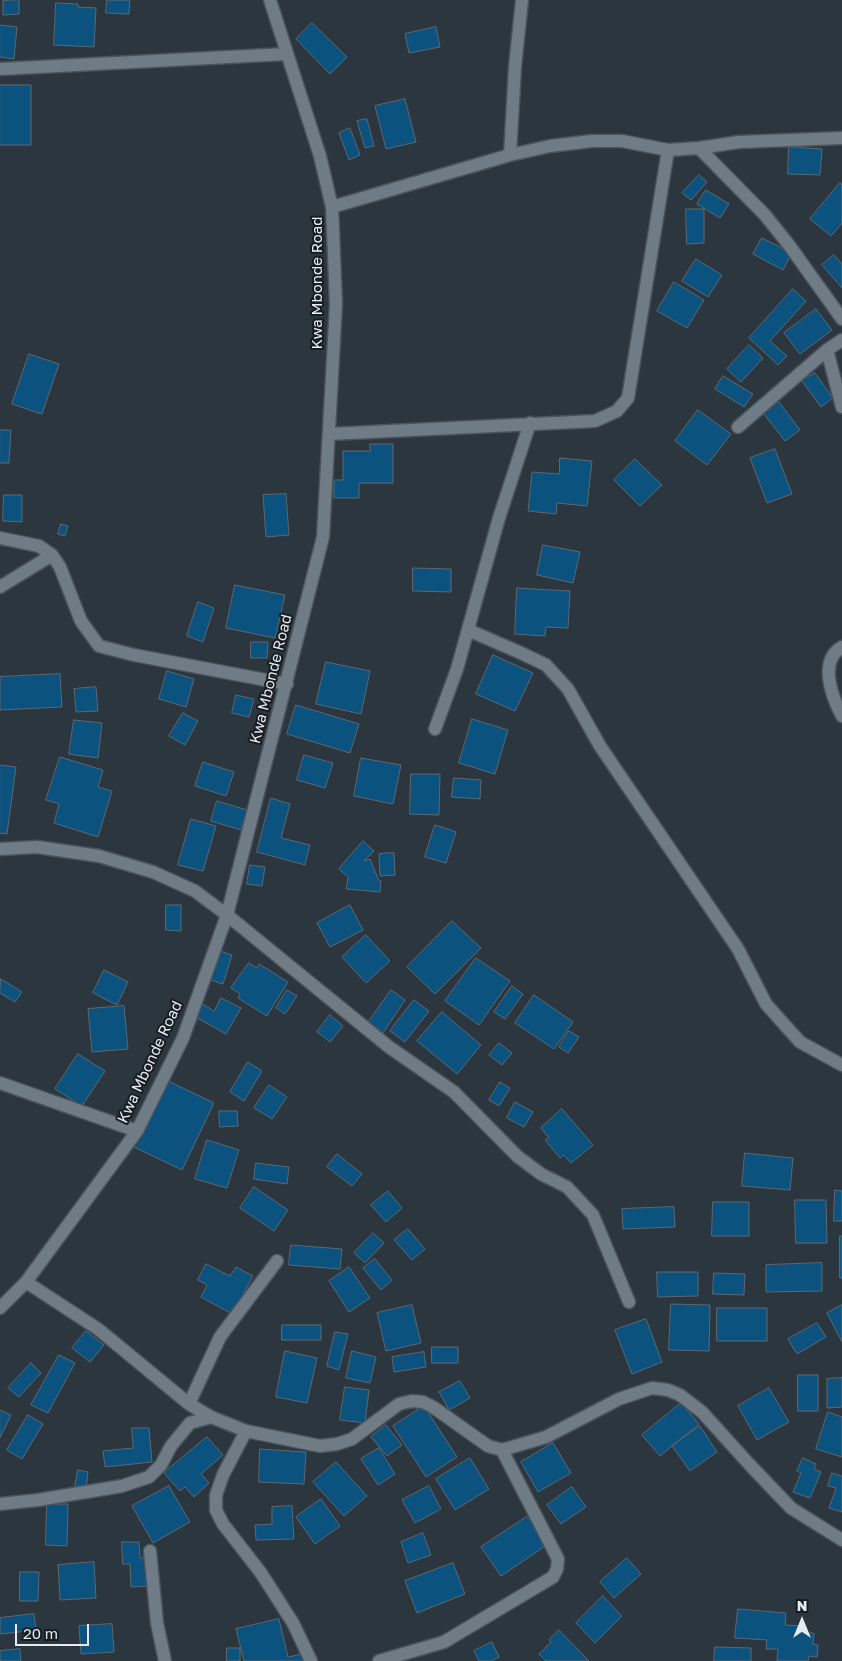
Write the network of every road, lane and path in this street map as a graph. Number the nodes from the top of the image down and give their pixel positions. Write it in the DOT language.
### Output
graph roads {
  1 [pos="270,0"];
  2 [pos="522,0"];
  3 [pos="286,54"];
  4 [pos="0,69"];
  5 [pos="842,138"];
  6 [pos="699,148"];
  7 [pos="668,150"];
  8 [pos="510,155"];
  9 [pos="332,207"];
  10 [pos="842,319"];
  11 [pos="842,340"];
  12 [pos="826,350"];
  13 [pos="842,407"];
  14 [pos="530,423"];
  15 [pos="738,427"];
  16 [pos="330,434"];
  17 [pos="0,538"];
  18 [pos="52,555"];
  19 [pos="0,588"];
  20 [pos="468,630"];
  21 [pos="842,648"];
  22 [pos="287,684"];
  23 [pos="842,716"];
  24 [pos="434,729"];
  25 [pos="0,849"];
  26 [pos="227,915"];
  27 [pos="842,1065"];
  28 [pos="0,1084"];
  29 [pos="137,1131"];
  30 [pos="277,1261"];
  31 [pos="26,1282"];
  32 [pos="629,1302"];
  33 [pos="0,1308"];
  34 [pos="189,1404"];
  35 [pos="211,1417"];
  36 [pos="246,1431"];
  37 [pos="502,1450"];
  38 [pos="0,1504"];
  39 [pos="842,1540"];
  40 [pos="150,1551"];
  41 [pos="165,1661"];
  42 [pos="311,1661"];
  43 [pos="379,1661"];
  1 -- 3 [label="street, Kwa Mbonde Road"];
  2 -- 8 [label="street"];
  3 -- 4 [label="street"];
  3 -- 9 [label="street, Kwa Mbonde Road"];
  5 -- 6 [label="street"];
  6 -- 7 [label="street"];
  6 -- 10 [label="street"];
  7 -- 8 [label="street"];
  7 -- 14 [label="street"];
  8 -- 9 [label="street"];
  9 -- 16 [label="street, Kwa Mbonde Road"];
  11 -- 12 [label="street"];
  12 -- 13 [label="street"];
  12 -- 15 [label="street"];
  14 -- 16 [label="street"];
  14 -- 20 [label="street"];
  16 -- 22 [label="street, Kwa Mbonde Road"];
  17 -- 18 [label="street"];
  18 -- 19 [label="street"];
  18 -- 22 [label="street"];
  20 -- 24 [label="street"];
  20 -- 27 [label="street"];
  21 -- 23 [label="street"];
  22 -- 26 [label="street, Kwa Mbonde Road"];
  25 -- 26 [label="street"];
  26 -- 29 [label="street, Kwa Mbonde Road"];
  26 -- 32 [label="street"];
  28 -- 29 [label="street"];
  29 -- 31 [label="street, Kwa Mbonde Road"];
  30 -- 34 [label="street"];
  31 -- 33 [label="street, Kwa Mbonde Road"];
  31 -- 34 [label="street"];
  34 -- 35 [label="street"];
  35 -- 36 [label="street"];
  35 -- 38 [label="street"];
  36 -- 37 [label="street"];
  36 -- 42 [label="street"];
  37 -- 39 [label="street"];
  37 -- 43 [label="street"];
  40 -- 41 [label="street"];
}
